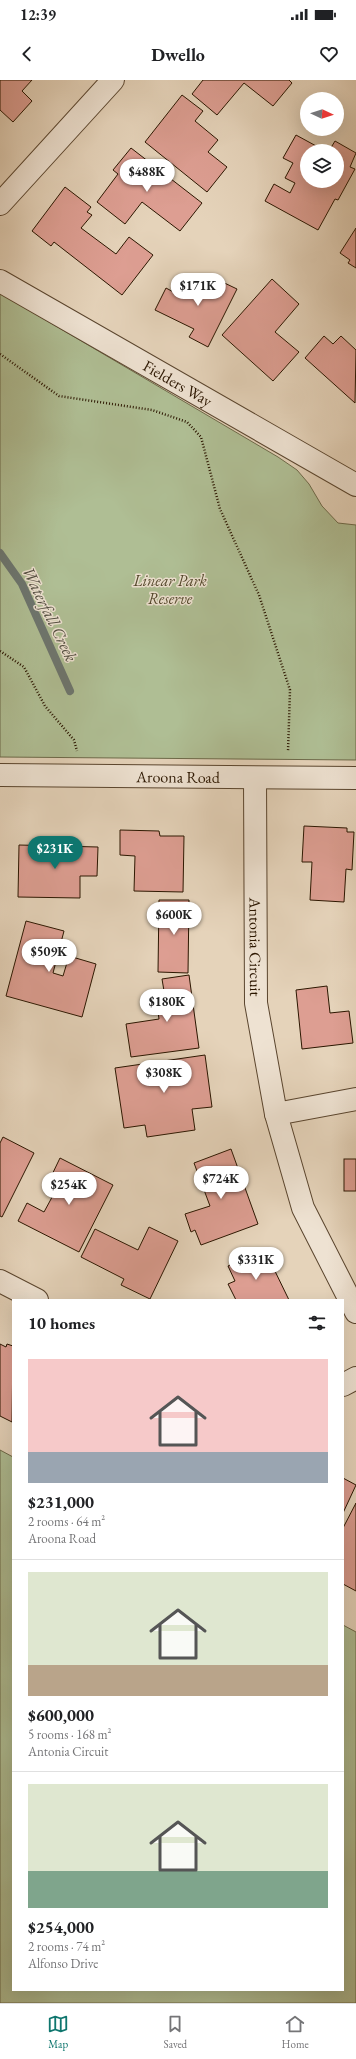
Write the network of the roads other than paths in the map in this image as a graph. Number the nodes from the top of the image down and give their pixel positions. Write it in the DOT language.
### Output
graph roads {
  1 [pos="114,80"];
  2 [pos="0,204"];
  3 [pos="0,281"];
  4 [pos="356,485"];
  5 [pos="0,774"];
  6 [pos="255,778"];
  7 [pos="356,778"];
  8 [pos="356,1099"];
  9 [pos="276,1114"];
  10 [pos="0,1281"];
  11 [pos="36,1299"];
  12 [pos="356,1312"];
  13 [pos="356,1378"];
  14 [pos="344,1385"];
  1 -- 2 [label="street"];
  3 -- 4 [label="street, Fielders Way"];
  5 -- 6 [label="street, Aroona Road"];
  6 -- 7 [label="street, Aroona Road"];
  6 -- 9 [label="street, Antonia Circuit"];
  8 -- 9 [label="street"];
  9 -- 12 [label="street, Antonia Circuit"];
  10 -- 11 [label="street"];
  13 -- 14 [label="street"];
}
